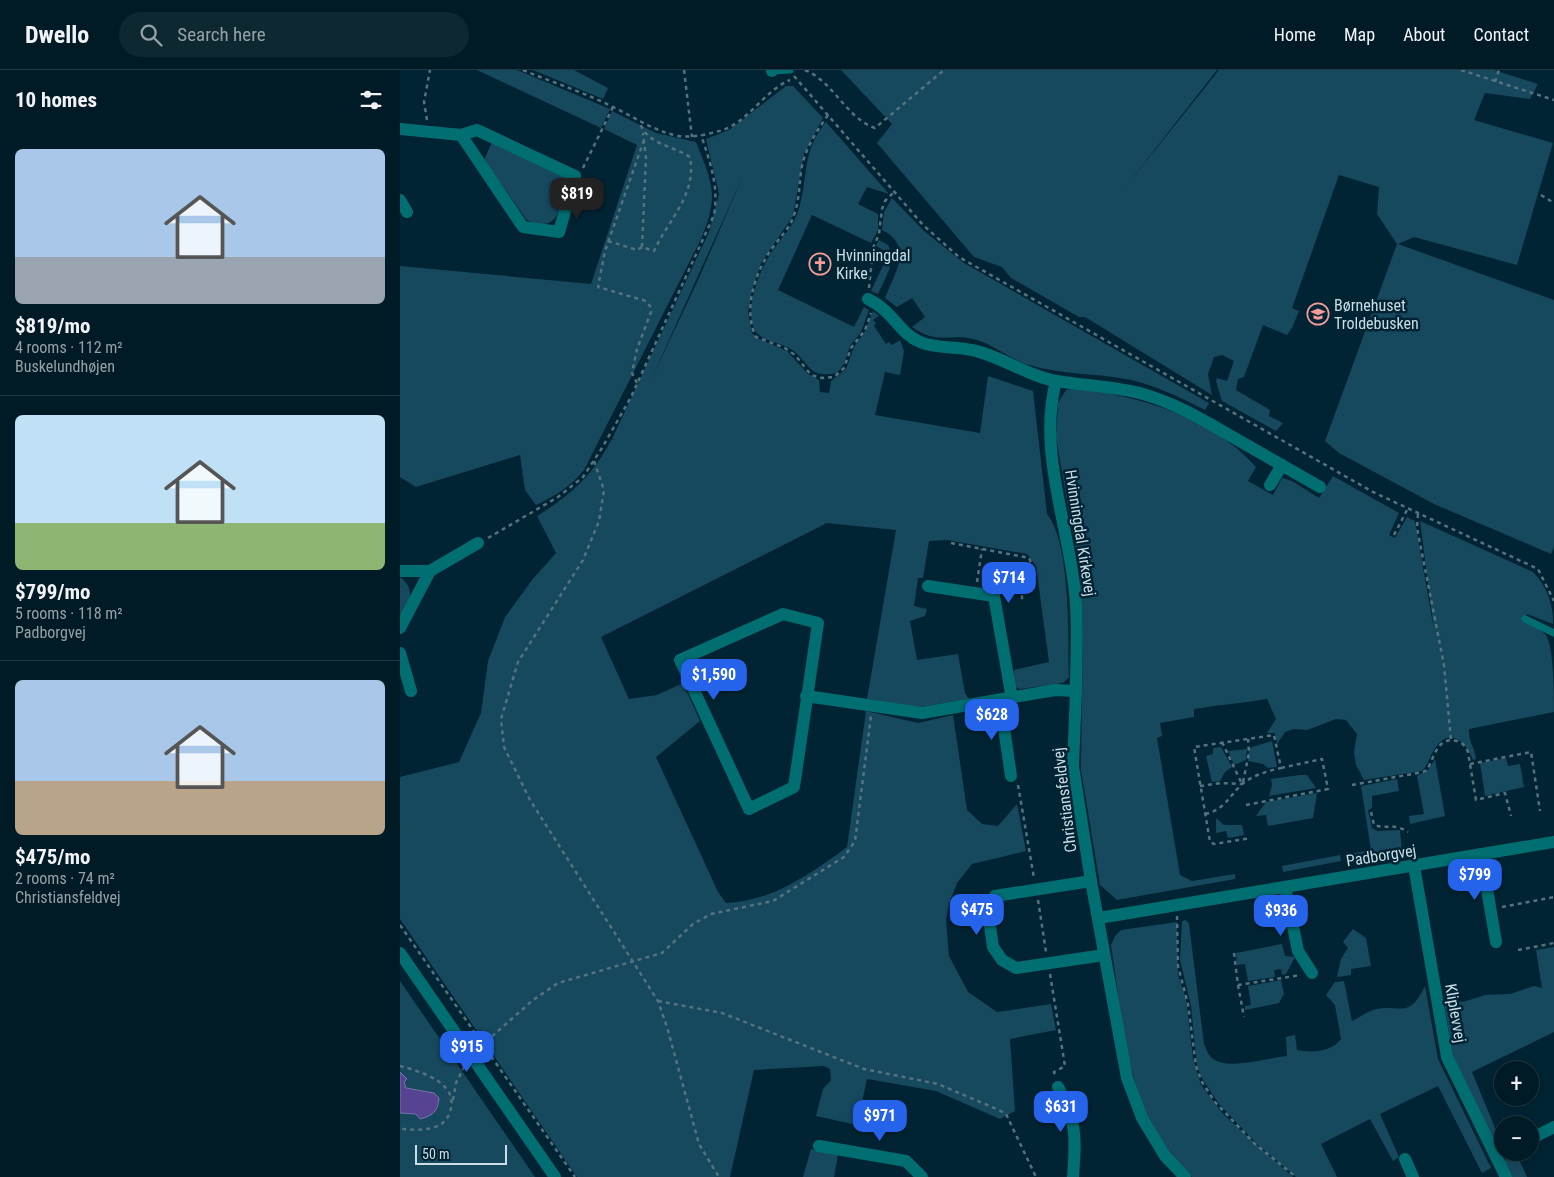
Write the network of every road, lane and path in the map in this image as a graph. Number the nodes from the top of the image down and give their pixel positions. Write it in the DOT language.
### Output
graph roads {
  1 [pos="430,70"];
  2 [pos="523,70"];
  3 [pos="684,70"];
  4 [pos="772,70"];
  5 [pos="805,70"];
  6 [pos="944,70"];
  7 [pos="1461,70"];
  8 [pos="1499,70"];
  9 [pos="789,71"];
  10 [pos="796,78"];
  11 [pos="1495,82"];
  12 [pos="1554,100"];
  13 [pos="613,107"];
  14 [pos="828,115"];
  15 [pos="639,121"];
  16 [pos="400,129"];
  17 [pos="428,132"];
  18 [pos="643,133"];
  19 [pos="461,135"];
  20 [pos="701,135"];
  21 [pos="692,137"];
  22 [pos="644,140"];
  23 [pos="575,176"];
  24 [pos="894,192"];
  25 [pos="1541,194"];
  26 [pos="400,200"];
  27 [pos="1554,203"];
  28 [pos="407,212"];
  29 [pos="608,242"];
  30 [pos="642,247"];
  31 [pos="872,301"];
  32 [pos="1056,381"];
  33 [pos="637,384"];
  34 [pos="594,461"];
  35 [pos="1282,465"];
  36 [pos="1270,485"];
  37 [pos="1320,487"];
  38 [pos="1407,510"];
  39 [pos="1418,514"];
  40 [pos="1394,535"];
  41 [pos="478,543"];
  42 [pos="951,544"];
  43 [pos="982,549"];
  44 [pos="400,571"];
  45 [pos="430,572"];
  46 [pos="928,586"];
  47 [pos="976,594"];
  48 [pos="1554,601"];
  49 [pos="1022,603"];
  50 [pos="1525,619"];
  51 [pos="400,628"];
  52 [pos="1554,632"];
  53 [pos="400,653"];
  54 [pos="411,691"];
  55 [pos="1076,691"];
  56 [pos="806,696"];
  57 [pos="1006,700"];
  58 [pos="872,706"];
  59 [pos="1248,739"];
  60 [pos="1451,740"];
  61 [pos="1222,742"];
  62 [pos="1470,764"];
  63 [pos="1280,768"];
  64 [pos="1011,776"];
  65 [pos="1242,784"];
  66 [pos="1352,785"];
  67 [pos="1200,786"];
  68 [pos="1246,805"];
  69 [pos="1540,811"];
  70 [pos="1371,812"];
  71 [pos="1205,814"];
  72 [pos="1511,816"];
  73 [pos="1408,832"];
  74 [pos="1251,838"];
  75 [pos="1554,842"];
  76 [pos="1481,854"];
  77 [pos="1414,866"];
  78 [pos="1091,881"];
  79 [pos="1286,887"];
  80 [pos="1036,890"];
  81 [pos="1554,897"];
  82 [pos="1176,905"];
  83 [pos="1491,909"];
  84 [pos="1099,918"];
  85 [pos="400,925"];
  86 [pos="1496,942"];
  87 [pos="1554,943"];
  88 [pos="1518,950"];
  89 [pos="400,953"];
  90 [pos="1234,953"];
  91 [pos="1104,955"];
  92 [pos="633,962"];
  93 [pos="1048,963"];
  94 [pos="1312,973"];
  95 [pos="1238,985"];
  96 [pos="658,1001"];
  97 [pos="1244,1017"];
  98 [pos="483,1044"];
  99 [pos="472,1056"];
  100 [pos="400,1066"];
  101 [pos="1058,1087"];
  102 [pos="452,1100"];
  103 [pos="1554,1127"];
  104 [pos="400,1129"];
  105 [pos="1539,1134"];
  106 [pos="1494,1145"];
  107 [pos="819,1146"];
  108 [pos="1405,1159"];
  109 [pos="1499,1161"];
  110 [pos="1500,1175"];
  111 [pos="555,1177"];
  112 [pos="574,1177"];
  113 [pos="719,1177"];
  114 [pos="922,1177"];
  115 [pos="1036,1177"];
  116 [pos="1073,1177"];
  117 [pos="1185,1177"];
  118 [pos="1296,1177"];
  119 [pos="1413,1177"];
  1 -- 17 [label="path"];
  2 -- 13 [label="path"];
  3 -- 21 [label="path"];
  4 -- 9 [label="lane"];
  5 -- 6 [label="path"];
  7 -- 11 [label="path"];
  8 -- 11 [label="path"];
  9 -- 10 [label="path"];
  10 -- 14 [label="path"];
  10 -- 20 [label="path"];
  11 -- 12 [label="path"];
  13 -- 15 [label="path"];
  13 -- 23 [label="path"];
  14 -- 24 [label="path"];
  14 -- 31 [label="path"];
  15 -- 18 [label="path"];
  15 -- 21 [label="path"];
  16 -- 17 [label="street"];
  17 -- 19 [label="street"];
  18 -- 22 [label="path"];
  18 -- 30 [label="path"];
  19 -- 23 [label="street"];
  19 -- 23 [label="street"];
  20 -- 21 [label="path"];
  20 -- 33 [label="path"];
  22 -- 29 [label="path"];
  22 -- 30 [label="path"];
  24 -- 31 [label="path"];
  24 -- 38 [label="path"];
  25 -- 27 [label="path"];
  26 -- 28 [label="street"];
  29 -- 30 [label="path"];
  29 -- 33 [label="path"];
  31 -- 32 [label="street"];
  32 -- 35 [label="street"];
  32 -- 55 [label="street, Hvinningdal Kirkevej"];
  33 -- 34 [label="path"];
  34 -- 41 [label="path"];
  34 -- 92 [label="path"];
  35 -- 36 [label="street"];
  35 -- 37 [label="street"];
  38 -- 39 [label="path"];
  38 -- 40 [label="path"];
  39 -- 48 [label="path"];
  39 -- 60 [label="path"];
  41 -- 45 [label="street"];
  42 -- 43 [label="path"];
  43 -- 47 [label="path"];
  43 -- 49 [label="path"];
  44 -- 45 [label="street"];
  45 -- 51 [label="street"];
  46 -- 47 [label="street"];
  47 -- 57 [label="street"];
  50 -- 52 [label="lane"];
  53 -- 54 [label="street"];
  55 -- 57 [label="street"];
  55 -- 78 [label="street, Christiansfeldvej"];
  56 -- 56 [label="street"];
  56 -- 58 [label="street"];
  57 -- 58 [label="street"];
  57 -- 64 [label="street"];
  58 -- 92 [label="path"];
  59 -- 61 [label="path"];
  59 -- 63 [label="path"];
  59 -- 65 [label="path"];
  60 -- 62 [label="path"];
  60 -- 66 [label="path"];
  61 -- 65 [label="path"];
  61 -- 67 [label="path"];
  62 -- 69 [label="path"];
  62 -- 72 [label="path"];
  63 -- 65 [label="path"];
  63 -- 68 [label="path"];
  64 -- 80 [label="path"];
  65 -- 67 [label="path"];
  65 -- 71 [label="path"];
  67 -- 71 [label="path"];
  70 -- 73 [label="path"];
  71 -- 74 [label="path"];
  75 -- 76 [label="street, Padborgvej"];
  76 -- 77 [label="street, Padborgvej"];
  76 -- 83 [label="street"];
  77 -- 79 [label="street, Padborgvej"];
  77 -- 106 [label="street, Kliplevvej"];
  78 -- 80 [label="street"];
  78 -- 84 [label="street, Christiansfeldvej"];
  79 -- 82 [label="street, Padborgvej"];
  79 -- 94 [label="street"];
  80 -- 93 [label="path"];
  80 -- 93 [label="street"];
  81 -- 83 [label="path"];
  82 -- 84 [label="street, Padborgvej"];
  82 -- 118 [label="path"];
  83 -- 86 [label="street"];
  84 -- 91 [label="street, Christiansfeldvej"];
  85 -- 98 [label="path"];
  87 -- 88 [label="path"];
  89 -- 99 [label="street"];
  90 -- 95 [label="path"];
  91 -- 93 [label="street"];
  91 -- 117 [label="street, Christiansfeldvej"];
  92 -- 96 [label="path"];
  92 -- 98 [label="path"];
  93 -- 101 [label="path"];
  94 -- 95 [label="path"];
  95 -- 97 [label="path"];
  96 -- 113 [label="path"];
  96 -- 115 [label="path"];
  98 -- 99 [label="path"];
  98 -- 112 [label="path"];
  99 -- 102 [label="path"];
  99 -- 111 [label="street"];
  100 -- 102 [label="path"];
  101 -- 116 [label="street"];
  102 -- 104 [label="path"];
  103 -- 105 [label="street"];
  107 -- 114 [label="street"];
  108 -- 119 [label="street"];
  109 -- 110 [label="street, Kliplevvej"];
}
